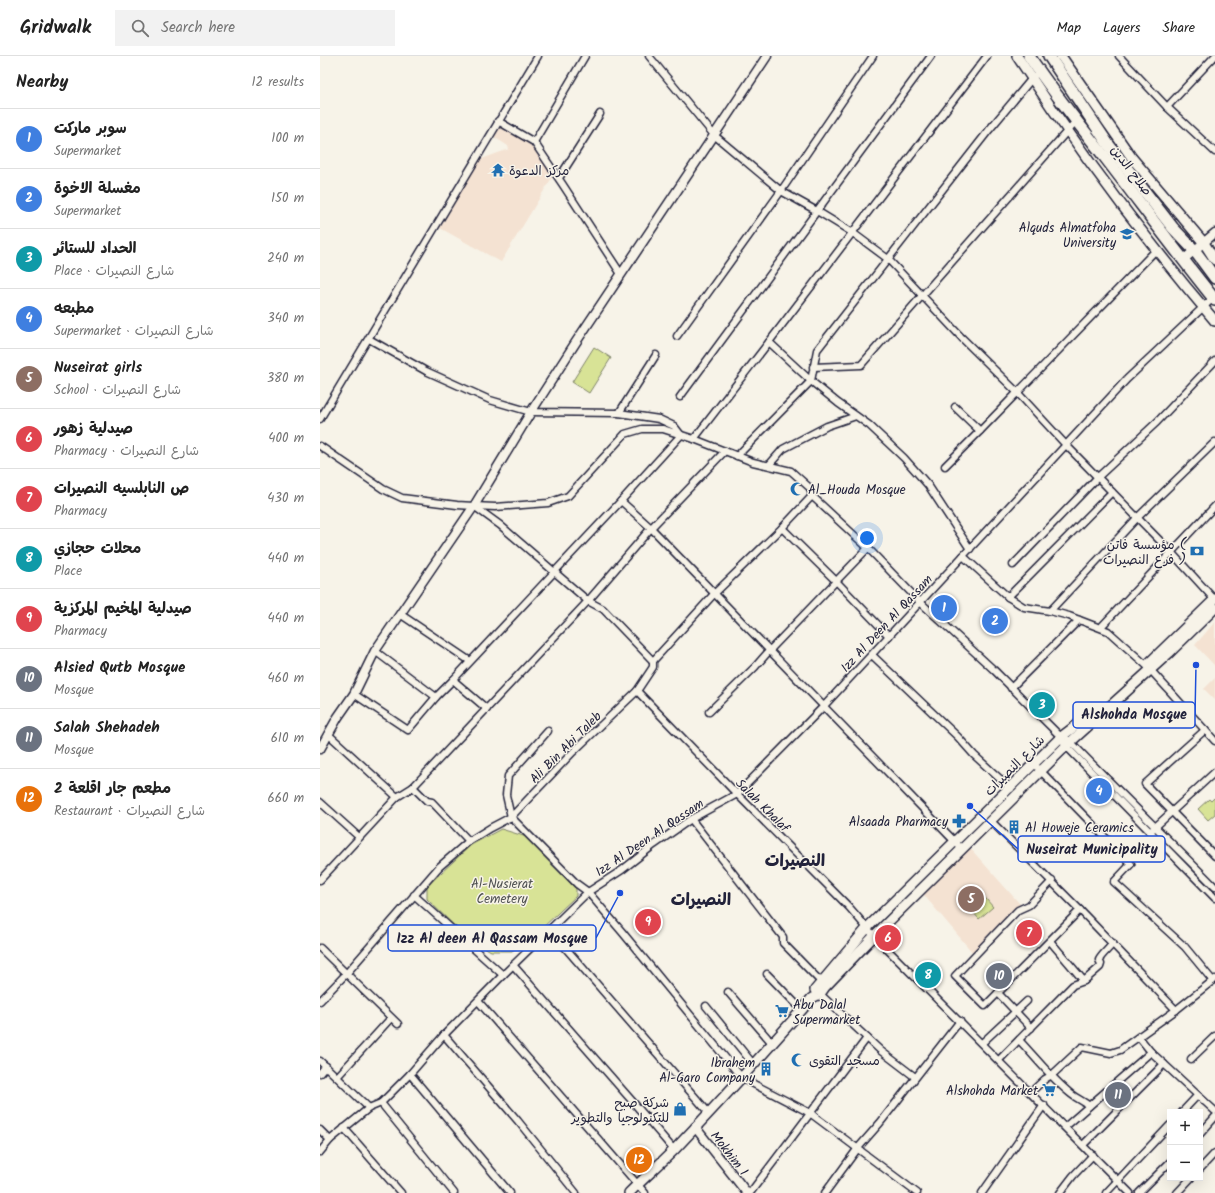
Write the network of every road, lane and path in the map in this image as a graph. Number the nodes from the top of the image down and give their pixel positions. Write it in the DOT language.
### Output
graph roads {
  1 [pos="538,56"];
  2 [pos="585,56"];
  3 [pos="650,56"];
  4 [pos="767,56"];
  5 [pos="874,56"];
  6 [pos="931,56"];
  7 [pos="987,56"];
  8 [pos="1017,56"];
  9 [pos="1029,56"];
  10 [pos="1049,56"];
  11 [pos="1060,56"];
  12 [pos="1215,56"];
  13 [pos="1121,57"];
  14 [pos="1035,74"];
  15 [pos="1168,107"];
  16 [pos="600,114"];
  17 [pos="498,121"];
  18 [pos="1076,121"];
  19 [pos="1068,131"];
  20 [pos="714,135"];
  21 [pos="534,142"];
  22 [pos="1215,152"];
  23 [pos="559,178"];
  24 [pos="781,192"];
  25 [pos="818,211"];
  26 [pos="853,232"];
  27 [pos="1215,233"];
  28 [pos="1204,243"];
  29 [pos="1156,250"];
  30 [pos="1195,251"];
  31 [pos="888,259"];
  32 [pos="1183,260"];
  33 [pos="1215,260"];
  34 [pos="621,274"];
  35 [pos="1215,278"];
  36 [pos="922,295"];
  37 [pos="1214,299"];
  38 [pos="1203,307"];
  39 [pos="1215,321"];
  40 [pos="677,336"];
  41 [pos="369,339"];
  42 [pos="769,342"];
  43 [pos="656,355"];
  44 [pos="1215,361"];
  45 [pos="813,367"];
  46 [pos="811,382"];
  47 [pos="1017,392"];
  48 [pos="680,397"];
  49 [pos="956,407"];
  50 [pos="531,412"];
  51 [pos="619,413"];
  52 [pos="856,416"];
  53 [pos="320,420"];
  54 [pos="980,431"];
  55 [pos="681,435"];
  56 [pos="694,439"];
  57 [pos="1215,443"];
  58 [pos="1066,445"];
  59 [pos="320,446"];
  60 [pos="725,451"];
  61 [pos="737,456"];
  62 [pos="769,465"];
  63 [pos="945,466"];
  64 [pos="1098,477"];
  65 [pos="1112,492"];
  66 [pos="812,496"];
  67 [pos="621,501"];
  68 [pos="474,506"];
  69 [pos="1215,506"];
  70 [pos="1137,518"];
  71 [pos="650,528"];
  72 [pos="782,528"];
  73 [pos="868,548"];
  74 [pos="970,549"];
  75 [pos="1171,552"];
  76 [pos="963,556"];
  77 [pos="1013,565"];
  78 [pos="553,572"];
  79 [pos="836,581"];
  80 [pos="714,594"];
  81 [pos="1008,597"];
  82 [pos="588,601"];
  83 [pos="920,602"];
  84 [pos="1215,602"];
  85 [pos="1050,611"];
  86 [pos="400,614"];
  87 [pos="1079,620"];
  88 [pos="1101,627"];
  89 [pos="889,636"];
  90 [pos="375,651"];
  91 [pos="768,651"];
  92 [pos="872,655"];
  93 [pos="470,661"];
  94 [pos="653,661"];
  95 [pos="1148,667"];
  96 [pos="453,680"];
  97 [pos="1012,688"];
  98 [pos="637,691"];
  99 [pos="354,694"];
  100 [pos="436,697"];
  101 [pos="823,707"];
  102 [pos="487,709"];
  103 [pos="710,712"];
  104 [pos="1204,730"];
  105 [pos="548,731"];
  106 [pos="328,734"];
  107 [pos="1061,737"];
  108 [pos="1215,741"];
  109 [pos="1068,743"];
  110 [pos="320,749"];
  111 [pos="1037,768"];
  112 [pos="1215,772"];
  113 [pos="413,786"];
  114 [pos="1013,791"];
  115 [pos="737,794"];
  116 [pos="397,797"];
  117 [pos="320,802"];
  118 [pos="1172,812"];
  119 [pos="511,817"];
  120 [pos="691,819"];
  121 [pos="990,820"];
  122 [pos="1156,827"];
  123 [pos="1151,832"];
  124 [pos="359,837"];
  125 [pos="469,841"];
  126 [pos="955,841"];
  127 [pos="962,849"];
  128 [pos="1215,856"];
  129 [pos="320,880"];
  130 [pos="1052,881"];
  131 [pos="1215,887"];
  132 [pos="588,892"];
  133 [pos="414,895"];
  134 [pos="1215,898"];
  135 [pos="1080,910"];
  136 [pos="868,927"];
  137 [pos="550,929"];
  138 [pos="874,936"];
  139 [pos="1050,941"];
  140 [pos="1113,943"];
  141 [pos="320,948"];
  142 [pos="513,965"];
  143 [pos="346,974"];
  144 [pos="767,974"];
  145 [pos="503,975"];
  146 [pos="1214,980"];
  147 [pos="1084,981"];
  148 [pos="820,990"];
  149 [pos="728,992"];
  150 [pos="998,993"];
  151 [pos="320,1001"];
  152 [pos="478,1001"];
  153 [pos="1027,1001"];
  154 [pos="706,1006"];
  155 [pos="802,1010"];
  156 [pos="1176,1010"];
  157 [pos="1015,1011"];
  158 [pos="391,1018"];
  159 [pos="960,1021"];
  160 [pos="398,1024"];
  161 [pos="1031,1028"];
  162 [pos="444,1035"];
  163 [pos="1215,1036"];
  164 [pos="1139,1037"];
  165 [pos="867,1038"];
  166 [pos="1020,1040"];
  167 [pos="772,1044"];
  168 [pos="982,1044"];
  169 [pos="1151,1052"];
  170 [pos="1191,1059"];
  171 [pos="999,1060"];
  172 [pos="320,1061"];
  173 [pos="1164,1064"];
  174 [pos="754,1065"];
  175 [pos="326,1066"];
  176 [pos="320,1073"];
  177 [pos="410,1074"];
  178 [pos="1052,1075"];
  179 [pos="337,1077"];
  180 [pos="916,1077"];
  181 [pos="742,1078"];
  182 [pos="1031,1092"];
  183 [pos="1197,1096"];
  184 [pos="381,1103"];
  185 [pos="1044,1105"];
  186 [pos="1089,1106"];
  187 [pos="369,1108"];
  188 [pos="1185,1109"];
  189 [pos="1215,1111"];
  190 [pos="708,1112"];
  191 [pos="810,1113"];
  192 [pos="1215,1117"];
  193 [pos="695,1127"];
  194 [pos="1065,1127"];
  195 [pos="344,1128"];
  196 [pos="1167,1128"];
  197 [pos="320,1130"];
  198 [pos="1203,1131"];
  199 [pos="330,1140"];
  200 [pos="1083,1145"];
  201 [pos="858,1148"];
  202 [pos="674,1150"];
  203 [pos="320,1152"];
  204 [pos="1215,1154"];
  205 [pos="1093,1155"];
  206 [pos="1167,1165"];
  207 [pos="1203,1166"];
  208 [pos="1118,1180"];
  209 [pos="1189,1181"];
  210 [pos="637,1185"];
  211 [pos="401,1193"];
  212 [pos="454,1193"];
  213 [pos="510,1193"];
  214 [pos="576,1193"];
  215 [pos="629,1193"];
  216 [pos="645,1193"];
  217 [pos="748,1193"];
  218 [pos="825,1193"];
  219 [pos="917,1193"];
  220 [pos="982,1193"];
  221 [pos="1060,1193"];
  222 [pos="1106,1193"];
  223 [pos="1130,1193"];
  224 [pos="1139,1193"];
  225 [pos="1177,1193"];
  1 -- 17 [label="street"];
  2 -- 21 [label="street"];
  3 -- 20 [label="street"];
  4 -- 20 [label="street"];
  5 -- 24 [label="street"];
  6 -- 25 [label="street"];
  7 -- 26 [label="street"];
  8 -- 14 [label="main road"];
  9 -- 14 [label="highway, صلاح الدين"];
  10 -- 30 [label="highway, صلاح الدين"];
  11 -- 28 [label="main road"];
  12 -- 15 [label="street"];
  13 -- 15 [label="street"];
  14 -- 18 [label="highway, صلاح الدين"];
  14 -- 19 [label="main road"];
  14 -- 31 [label="street"];
  15 -- 22 [label="street"];
  16 -- 23 [label="street"];
  17 -- 21 [label="street"];
  17 -- 41 [label="street"];
  18 -- 19 [label="street"];
  18 -- 32 [label="highway, صلاح الدين"];
  19 -- 29 [label="main road"];
  19 -- 36 [label="street"];
  20 -- 24 [label="street"];
  20 -- 34 [label="street"];
  21 -- 23 [label="street"];
  23 -- 34 [label="street"];
  24 -- 25 [label="street"];
  24 -- 40 [label="street"];
  25 -- 26 [label="street"];
  25 -- 48 [label="street"];
  26 -- 31 [label="street"];
  26 -- 42 [label="street"];
  27 -- 28 [label="street"];
  28 -- 30 [label="street"];
  28 -- 33 [label="main road"];
  29 -- 38 [label="main road"];
  29 -- 47 [label="street"];
  30 -- 32 [label="street"];
  30 -- 35 [label="highway, صلاح الدين"];
  31 -- 36 [label="street"];
  31 -- 45 [label="street"];
  32 -- 37 [label="highway, صلاح الدين"];
  34 -- 50 [label="street"];
  36 -- 45 [label="street"];
  36 -- 47 [label="street"];
  37 -- 38 [label="street, Izz Al Deen Al Qassam"];
  38 -- 39 [label="main road"];
  38 -- 58 [label="street, Izz Al Deen Al Qassam"];
  41 -- 50 [label="street"];
  41 -- 53 [label="street"];
  42 -- 46 [label="street"];
  42 -- 56 [label="street"];
  43 -- 51 [label="street"];
  44 -- 64 [label="street"];
  45 -- 46 [label="street"];
  46 -- 52 [label="street"];
  46 -- 61 [label="street"];
  47 -- 54 [label="street"];
  47 -- 58 [label="street"];
  49 -- 54 [label="street"];
  50 -- 51 [label="street"];
  50 -- 68 [label="street"];
  51 -- 55 [label="street"];
  52 -- 62 [label="street"];
  52 -- 74 [label="street"];
  54 -- 63 [label="street"];
  55 -- 56 [label="street"];
  55 -- 67 [label="street"];
  55 -- 68 [label="street"];
  56 -- 60 [label="street"];
  57 -- 70 [label="street"];
  58 -- 64 [label="street"];
  58 -- 74 [label="street, Izz Al Deen Al Qassam"];
  59 -- 68 [label="street"];
  60 -- 61 [label="street"];
  60 -- 71 [label="street"];
  61 -- 62 [label="street"];
  62 -- 66 [label="street"];
  64 -- 65 [label="street"];
  64 -- 77 [label="street"];
  65 -- 70 [label="street"];
  65 -- 81 [label="street"];
  66 -- 72 [label="street, Ali Bin Abi Taleb"];
  66 -- 73 [label="street"];
  67 -- 71 [label="street"];
  67 -- 78 [label="street"];
  68 -- 78 [label="street"];
  68 -- 86 [label="street"];
  69 -- 75 [label="street"];
  70 -- 75 [label="street"];
  70 -- 85 [label="street"];
  71 -- 80 [label="street"];
  71 -- 82 [label="street"];
  72 -- 79 [label="street"];
  72 -- 80 [label="street, Ali Bin Abi Taleb"];
  73 -- 79 [label="street"];
  73 -- 83 [label="street"];
  74 -- 76 [label="street, Izz Al Deen Al Qassam"];
  75 -- 84 [label="street"];
  75 -- 88 [label="street"];
  76 -- 81 [label="street"];
  76 -- 83 [label="street, Izz Al Deen Al Qassam"];
  78 -- 82 [label="street"];
  78 -- 93 [label="street"];
  79 -- 89 [label="street"];
  79 -- 91 [label="street"];
  80 -- 91 [label="street"];
  80 -- 94 [label="street, Ali Bin Abi Taleb"];
  81 -- 85 [label="street"];
  82 -- 94 [label="street"];
  82 -- 102 [label="street"];
  83 -- 89 [label="street, Izz Al Deen Al Qassam"];
  83 -- 97 [label="street"];
  84 -- 95 [label="main road, شارع النصيرات"];
  85 -- 87 [label="street"];
  86 -- 90 [label="street"];
  86 -- 93 [label="street"];
  87 -- 88 [label="street"];
  87 -- 97 [label="street"];
  88 -- 95 [label="street"];
  89 -- 92 [label="street, Izz Al Deen Al Qassam"];
  90 -- 99 [label="street"];
  90 -- 100 [label="street"];
  91 -- 101 [label="street"];
  91 -- 103 [label="street"];
  92 -- 101 [label="street, Izz Al Deen Al Qassam"];
  92 -- 114 [label="street"];
  93 -- 96 [label="street"];
  94 -- 98 [label="street, Ali Bin Abi Taleb"];
  95 -- 104 [label="street"];
  95 -- 107 [label="main road, شارع النصيرات"];
  95 -- 109 [label="main road, شارع النصيرات"];
  96 -- 100 [label="street"];
  96 -- 102 [label="street"];
  97 -- 107 [label="street"];
  98 -- 115 [label="street, Salah Khalaf"];
  98 -- 119 [label="street, Ali Bin Abi Taleb"];
  99 -- 100 [label="street"];
  99 -- 106 [label="street"];
  101 -- 115 [label="street, Izz Al Deen Al Qassam"];
  101 -- 126 [label="street"];
  102 -- 113 [label="street"];
  104 -- 108 [label="street"];
  104 -- 118 [label="street"];
  105 -- 119 [label="street"];
  106 -- 110 [label="street"];
  106 -- 116 [label="street"];
  107 -- 109 [label="street"];
  107 -- 111 [label="main road, شارع النصيرات"];
  109 -- 111 [label="main road, شارع النصيرات"];
  109 -- 122 [label="street"];
  109 -- 123 [label="street"];
  111 -- 114 [label="main road, شارع النصيرات"];
  111 -- 146 [label="street"];
  112 -- 118 [label="street"];
  113 -- 116 [label="street"];
  113 -- 125 [label="street"];
  114 -- 121 [label="main road, شارع النصيرات"];
  114 -- 126 [label="main road, شارع النصيرات"];
  115 -- 120 [label="street, Izz Al Deen Al Qassam"];
  115 -- 136 [label="street, Salah Khalaf"];
  116 -- 124 [label="street"];
  117 -- 124 [label="street"];
  118 -- 122 [label="street"];
  118 -- 128 [label="street"];
  119 -- 125 [label="street, Ali Bin Abi Taleb"];
  119 -- 132 [label="street"];
  120 -- 132 [label="street, Izz Al Deen Al Qassam"];
  120 -- 148 [label="street"];
  121 -- 127 [label="main road, شارع النصيرات"];
  121 -- 130 [label="street"];
  122 -- 123 [label="street"];
  122 -- 131 [label="street"];
  123 -- 134 [label="street"];
  124 -- 129 [label="street"];
  125 -- 133 [label="street, Ali Bin Abi Taleb"];
  126 -- 127 [label="street"];
  126 -- 136 [label="main road, شارع النصيرات"];
  127 -- 138 [label="main road, شارع النصيرات"];
  130 -- 135 [label="street"];
  130 -- 150 [label="street"];
  132 -- 137 [label="street, Izz Al Deen Al Qassam"];
  132 -- 181 [label="street"];
  133 -- 143 [label="street, Ali Bin Abi Taleb"];
  133 -- 145 [label="street"];
  135 -- 139 [label="street"];
  135 -- 140 [label="street"];
  136 -- 138 [label="street, Salah Khalaf"];
  136 -- 148 [label="main road, شارع النصيرات"];
  137 -- 142 [label="street, Izz Al Deen Al Qassam"];
  137 -- 190 [label="street"];
  138 -- 148 [label="main road, شارع النصيرات"];
  138 -- 159 [label="street, Salah Khalaf"];
  139 -- 147 [label="street"];
  139 -- 150 [label="street"];
  140 -- 147 [label="street"];
  140 -- 156 [label="street"];
  141 -- 143 [label="street"];
  142 -- 145 [label="street, Izz Al Deen Al Qassam"];
  142 -- 202 [label="street"];
  143 -- 151 [label="street, Ali Bin Abi Taleb"];
  143 -- 158 [label="street"];
  144 -- 155 [label="street"];
  145 -- 152 [label="street, Izz Al Deen Al Qassam"];
  146 -- 156 [label="street"];
  147 -- 161 [label="street"];
  148 -- 155 [label="main road, شارع النصيرات"];
  148 -- 165 [label="street"];
  149 -- 167 [label="street"];
  150 -- 157 [label="street"];
  152 -- 162 [label="street, Izz Al Deen Al Qassam"];
  152 -- 210 [label="street"];
  153 -- 157 [label="street"];
  154 -- 174 [label="street"];
  155 -- 167 [label="main road, شارع النصيرات"];
  156 -- 164 [label="street"];
  157 -- 161 [label="street"];
  157 -- 168 [label="street"];
  158 -- 160 [label="street"];
  158 -- 179 [label="street"];
  159 -- 168 [label="street, Salah Khalaf"];
  159 -- 180 [label="street"];
  161 -- 166 [label="street"];
  162 -- 177 [label="street, Izz Al Deen Al Qassam"];
  162 -- 214 [label="street"];
  163 -- 170 [label="street"];
  164 -- 169 [label="street"];
  164 -- 178 [label="street"];
  165 -- 180 [label="street"];
  165 -- 191 [label="street"];
  166 -- 171 [label="street"];
  166 -- 178 [label="street"];
  167 -- 174 [label="main road, شارع النصيرات"];
  168 -- 171 [label="street, Salah Khalaf"];
  169 -- 173 [label="street"];
  169 -- 186 [label="street"];
  171 -- 182 [label="street, Salah Khalaf"];
  172 -- 175 [label="street"];
  173 -- 183 [label="street"];
  173 -- 200 [label="street"];
  174 -- 181 [label="main road, شارع النصيرات"];
  175 -- 176 [label="street"];
  175 -- 179 [label="street"];
  177 -- 184 [label="street, Izz Al Deen Al Qassam"];
  177 -- 213 [label="street"];
  178 -- 182 [label="street"];
  178 -- 186 [label="street"];
  179 -- 187 [label="street"];
  180 -- 201 [label="street"];
  181 -- 190 [label="main road, شارع النصيرات"];
  181 -- 191 [label="street"];
  182 -- 185 [label="street, Salah Khalaf"];
  183 -- 188 [label="street"];
  183 -- 189 [label="street"];
  184 -- 187 [label="street, Izz Al Deen Al Qassam"];
  184 -- 212 [label="street"];
  185 -- 194 [label="street, Salah Khalaf"];
  185 -- 220 [label="street"];
  186 -- 194 [label="street"];
  187 -- 195 [label="street, Izz Al Deen Al Qassam"];
  190 -- 193 [label="main road, شارع النصيرات"];
  191 -- 201 [label="street"];
  191 -- 217 [label="street"];
  192 -- 198 [label="street"];
  193 -- 202 [label="main road, شارع النصيرات"];
  193 -- 217 [label="street, Mokhim 1"];
  194 -- 200 [label="street, Salah Khalaf"];
  195 -- 199 [label="street, Izz Al Deen Al Qassam"];
  195 -- 211 [label="street"];
  196 -- 208 [label="street"];
  197 -- 199 [label="street"];
  199 -- 203 [label="street, Izz Al Deen Al Qassam"];
  200 -- 205 [label="street, Salah Khalaf"];
  201 -- 218 [label="street"];
  201 -- 219 [label="street"];
  202 -- 210 [label="main road, شارع النصيرات"];
  204 -- 207 [label="street"];
  205 -- 208 [label="street, Salah Khalaf"];
  205 -- 221 [label="street"];
  206 -- 224 [label="street"];
  208 -- 222 [label="street"];
  208 -- 223 [label="street, Salah Khalaf"];
  209 -- 225 [label="street"];
  210 -- 215 [label="main road, شارع النصيرات"];
  210 -- 216 [label="street"];
}
